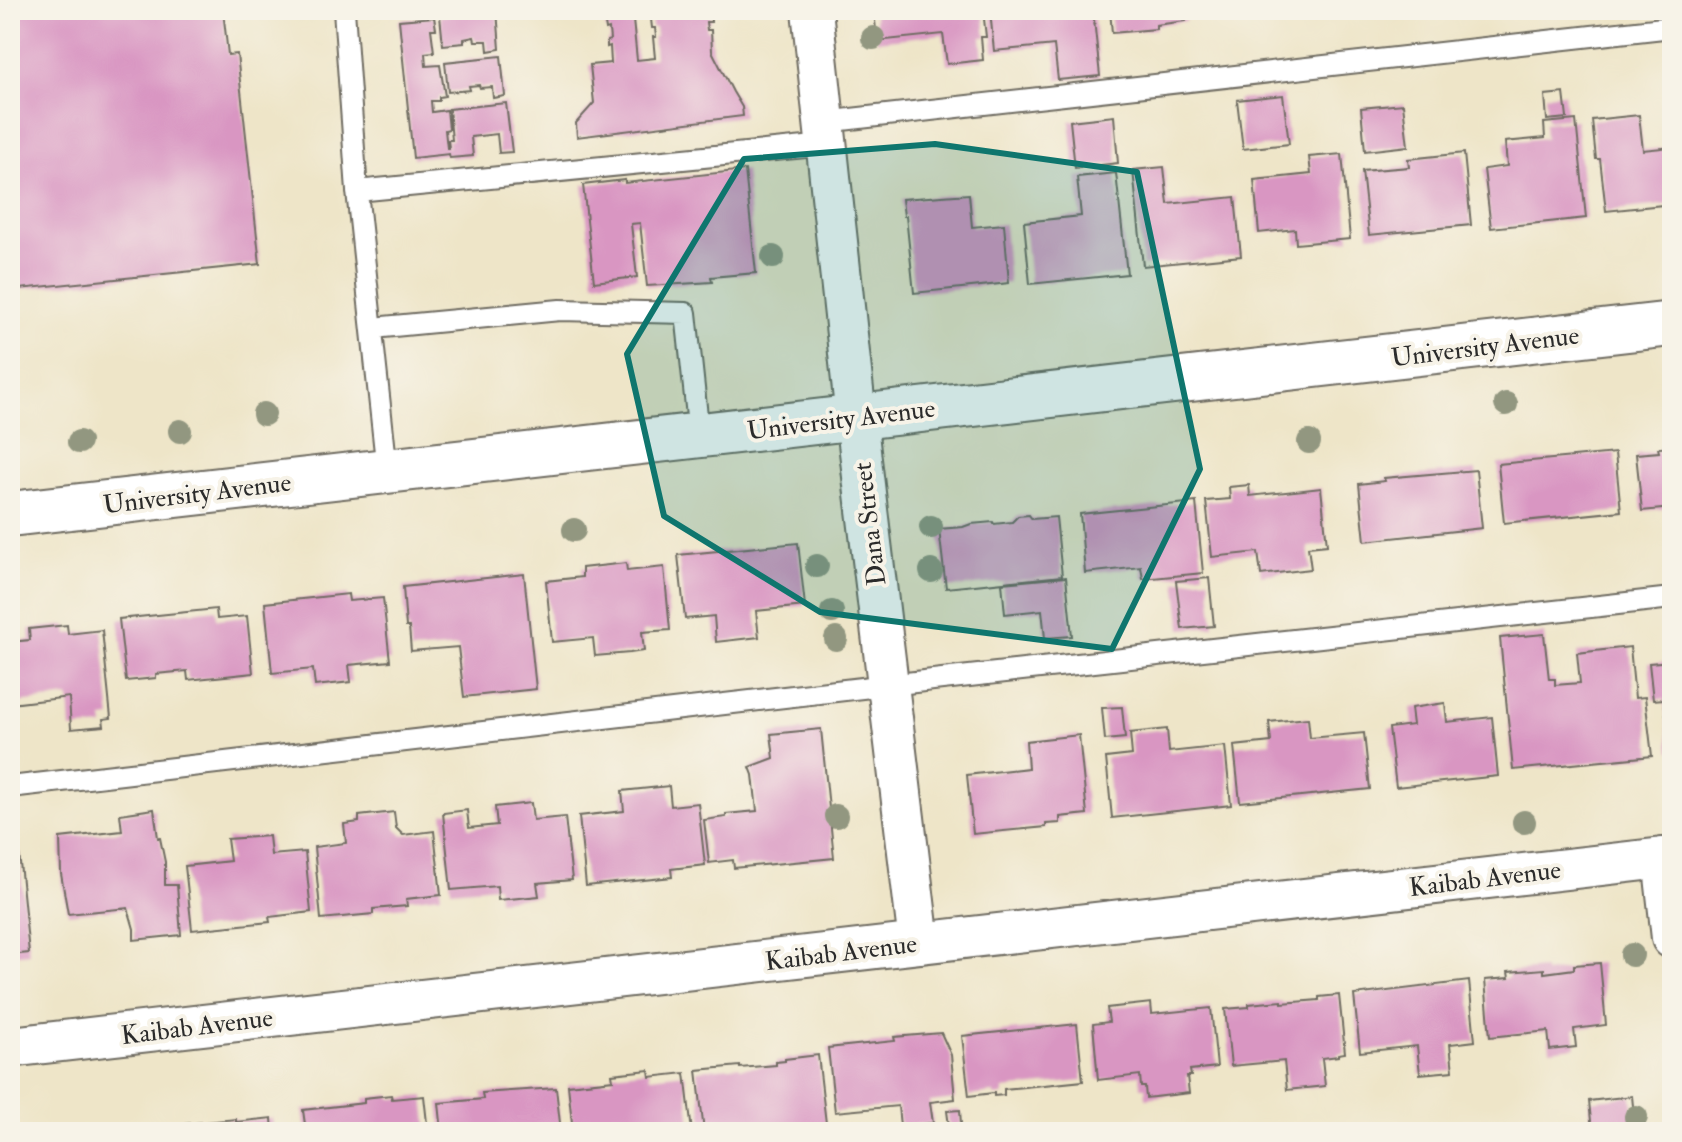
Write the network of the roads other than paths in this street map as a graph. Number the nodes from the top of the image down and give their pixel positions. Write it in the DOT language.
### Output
graph roads {
  1 [pos="344,10"];
  2 [pos="812,10"];
  3 [pos="1672,27"];
  4 [pos="825,133"];
  5 [pos="357,191"];
  6 [pos="1672,324"];
  7 [pos="373,328"];
  8 [pos="856,418"];
  9 [pos="699,435"];
  10 [pos="387,471"];
  11 [pos="10,514"];
  12 [pos="1672,598"];
  13 [pos="888,685"];
  14 [pos="10,787"];
  15 [pos="1667,857"];
  16 [pos="1672,938"];
  17 [pos="919,943"];
  18 [pos="10,1047"];
  1 -- 5 [label="lane"];
  2 -- 4 [label="street, Dana Street"];
  3 -- 4 [label="lane"];
  4 -- 5 [label="lane"];
  4 -- 8 [label="street, Dana Street"];
  5 -- 7 [label="lane"];
  6 -- 8 [label="street, University Avenue"];
  7 -- 9 [label="lane"];
  7 -- 10 [label="lane"];
  8 -- 9 [label="street, University Avenue"];
  8 -- 13 [label="street, Dana Street"];
  9 -- 10 [label="street, University Avenue"];
  10 -- 11 [label="street, University Avenue"];
  12 -- 13 [label="lane"];
  13 -- 14 [label="lane"];
  13 -- 17 [label="street, Dana Street"];
  15 -- 16 [label="street"];
  15 -- 17 [label="street, Kaibab Avenue"];
  17 -- 18 [label="street, Kaibab Avenue"];
}
